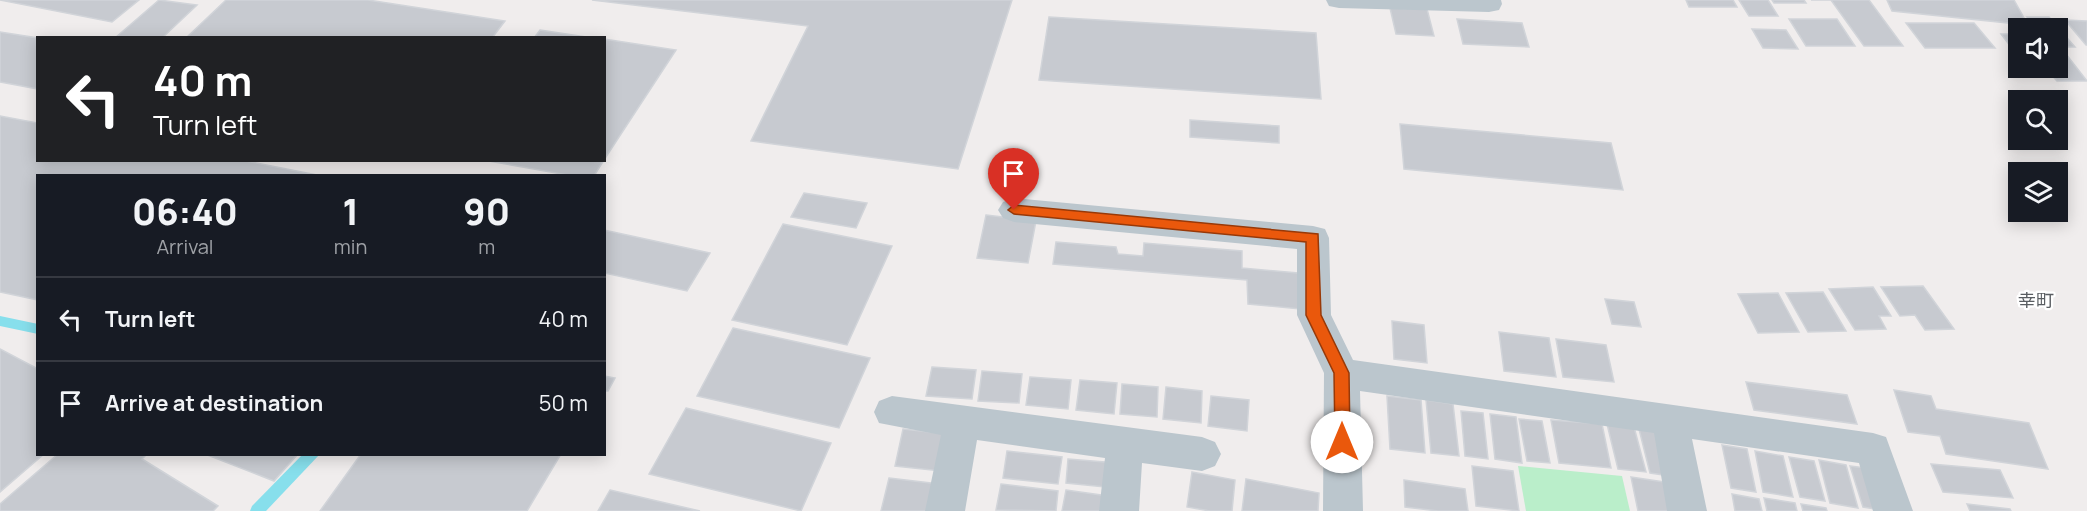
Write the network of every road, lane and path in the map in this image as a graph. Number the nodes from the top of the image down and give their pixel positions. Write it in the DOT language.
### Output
graph roads {
  1 [pos="1339,0"];
  2 [pos="1488,0"];
  3 [pos="1014,210"];
  4 [pos="1342,373"];
  5 [pos="892,412"];
  6 [pos="1670,419"];
  7 [pos="962,422"];
  8 [pos="1125,446"];
  9 [pos="1202,454"];
  10 [pos="945,511"];
  11 [pos="1119,511"];
  12 [pos="1343,511"];
  13 [pos="1687,511"];
  14 [pos="1893,511"];
  1 -- 2 [label="street"];
  3 -- 4 [label="street"];
  4 -- 6 [label="street"];
  4 -- 12 [label="street"];
  5 -- 7 [label="street"];
  6 -- 13 [label="street"];
  6 -- 14 [label="street"];
  7 -- 8 [label="street"];
  7 -- 10 [label="street"];
  8 -- 9 [label="street"];
  8 -- 11 [label="street"];
}
